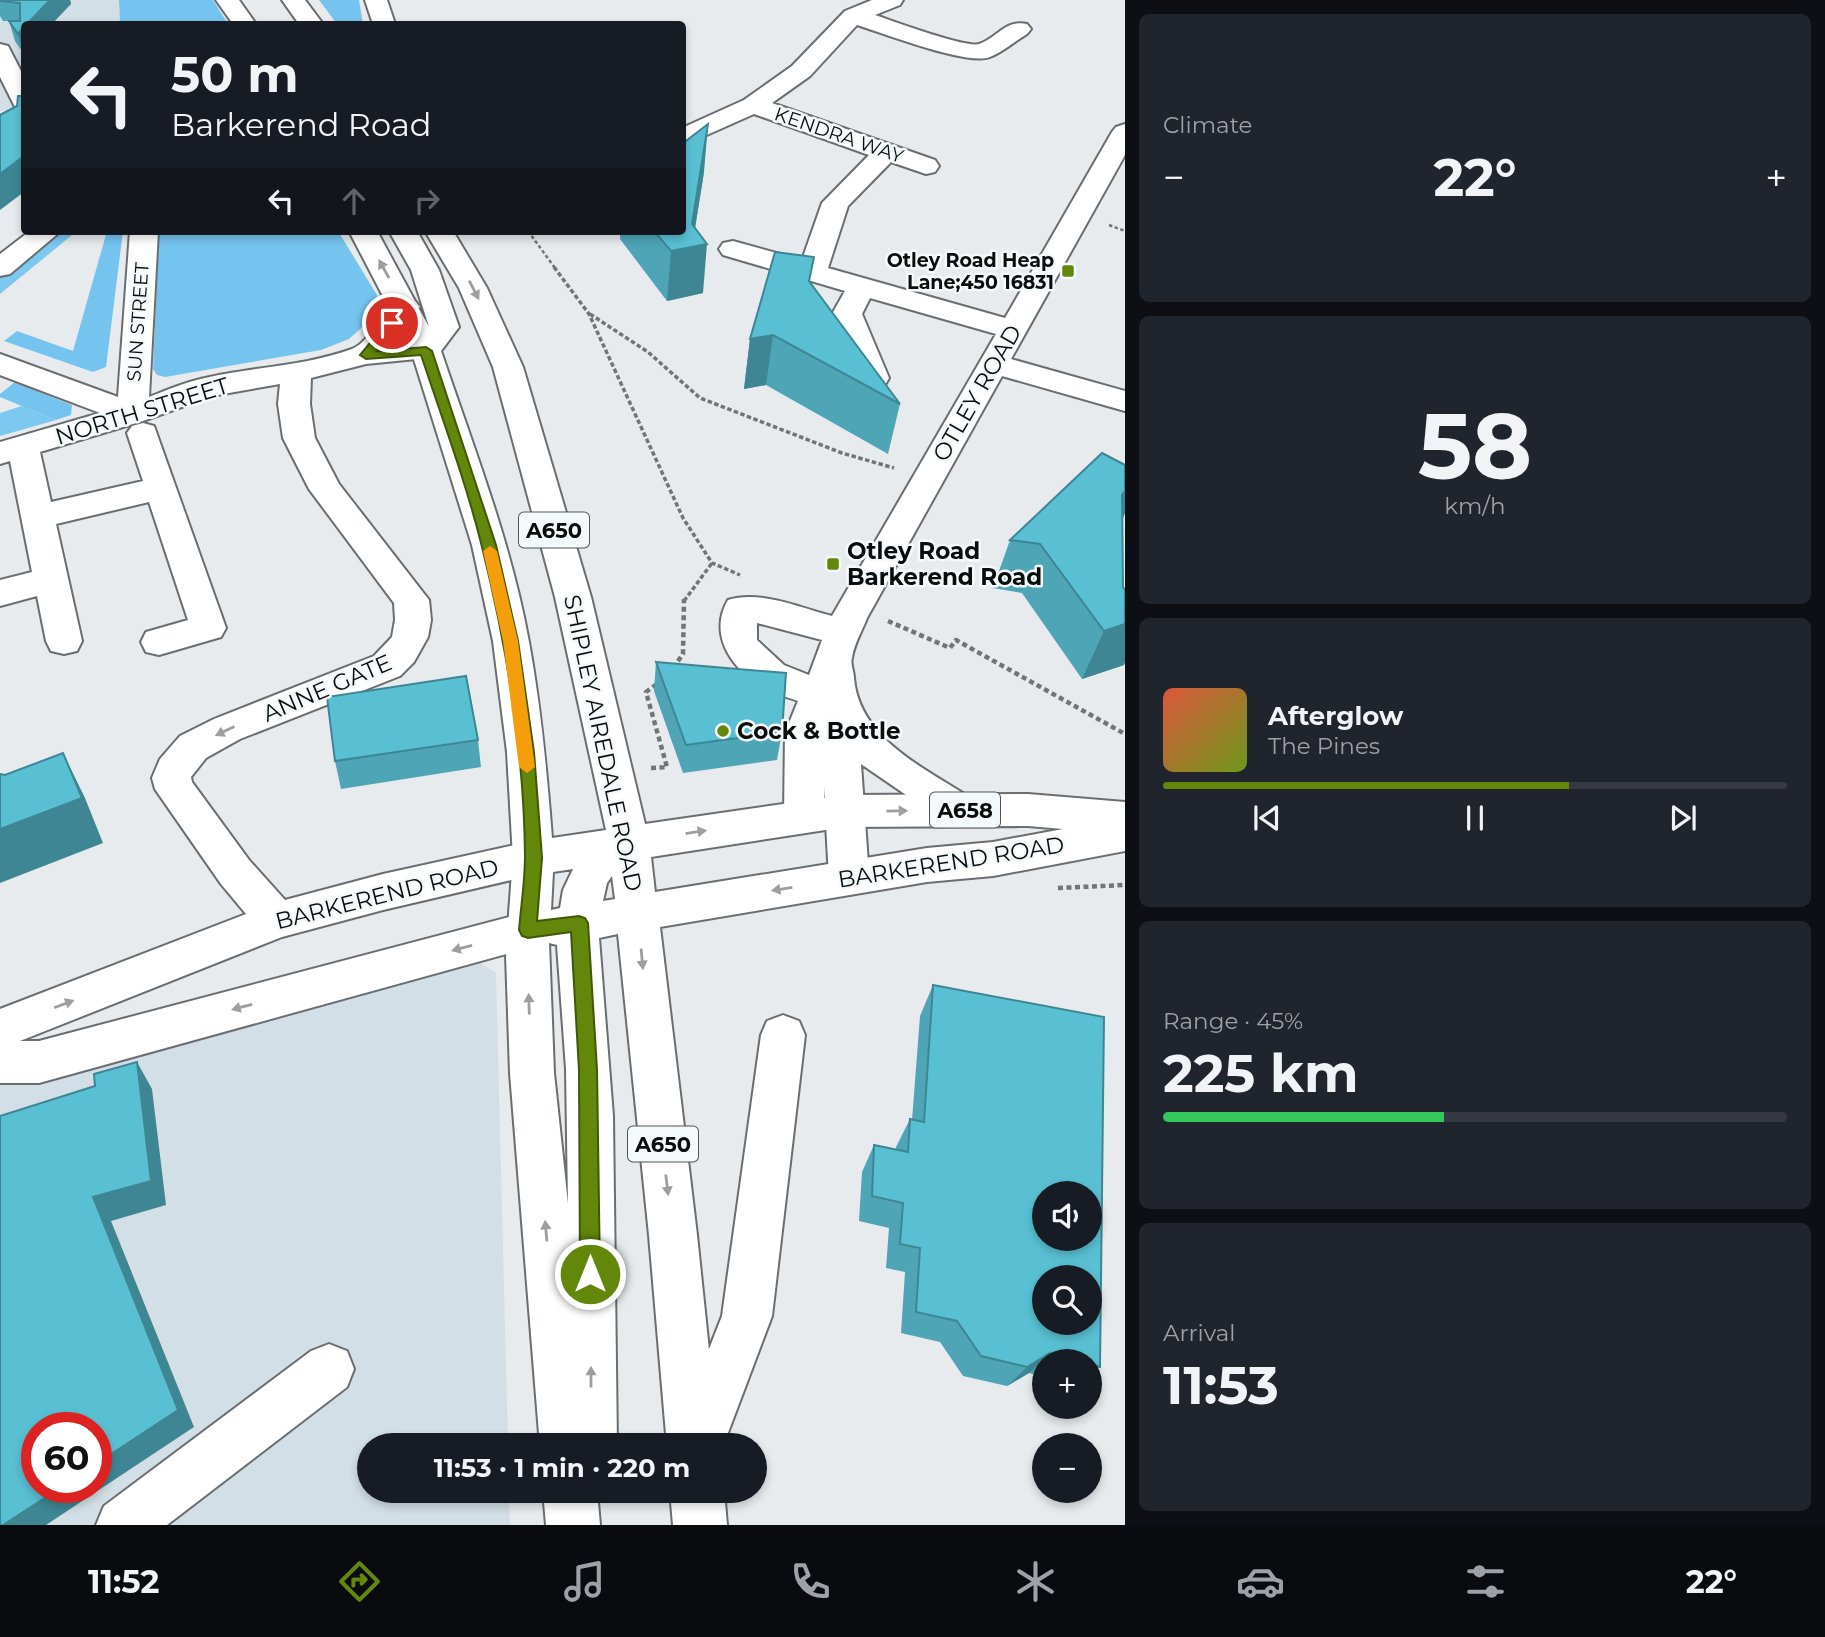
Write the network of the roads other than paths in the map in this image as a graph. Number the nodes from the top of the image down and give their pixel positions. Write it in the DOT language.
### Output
graph roads {
  1 [pos="227,0"];
  2 [pos="293,0"];
  3 [pos="376,0"];
  4 [pos="892,0"];
  5 [pos="853,16"];
  6 [pos="242,21"];
  7 [pos="309,21"];
  8 [pos="383,21"];
  9 [pos="1019,29"];
  10 [pos="4,38"];
  11 [pos="21,87"];
  12 [pos="753,105"];
  13 [pos="1125,132"];
  14 [pos="686,134"];
  15 [pos="887,152"];
  16 [pos="926,166"];
  17 [pos="42,235"];
  18 [pos="144,235"];
  19 [pos="365,235"];
  20 [pos="404,235"];
  21 [pos="441,235"];
  22 [pos="733,249"];
  23 [pos="0,268"];
  24 [pos="812,272"];
  25 [pos="861,287"];
  26 [pos="405,307"];
  27 [pos="1014,328"];
  28 [pos="426,351"];
  29 [pos="366,355"];
  30 [pos="0,364"];
  31 [pos="993,364"];
  32 [pos="296,372"];
  33 [pos="874,378"];
  34 [pos="1125,401"];
  35 [pos="137,423"];
  36 [pos="12,449"];
  37 [pos="161,488"];
  38 [pos="39,517"];
  39 [pos="51,580"];
  40 [pos="0,593"];
  41 [pos="843,636"];
  42 [pos="64,640"];
  43 [pos="159,642"];
  44 [pos="820,694"];
  45 [pos="958,810"];
  46 [pos="845,811"];
  47 [pos="804,816"];
  48 [pos="1125,818"];
  49 [pos="1125,834"];
  50 [pos="629,842"];
  51 [pos="533,858"];
  52 [pos="849,878"];
  53 [pos="638,915"];
  54 [pos="276,920"];
  55 [pos="579,923"];
  56 [pos="528,930"];
  57 [pos="0,1029"];
  58 [pos="783,1035"];
  59 [pos="0,1062"];
  60 [pos="329,1369"];
  61 [pos="565,1433"];
  62 [pos="591,1433"];
  63 [pos="694,1433"];
  64 [pos="700,1433"];
  65 [pos="571,1503"];
  66 [pos="591,1503"];
  67 [pos="698,1503"];
  68 [pos="123,1525"];
  69 [pos="573,1525"];
  70 [pos="591,1525"];
  71 [pos="700,1525"];
  1 -- 6 [label="street"];
  2 -- 7 [label="street"];
  3 -- 8 [label="street"];
  4 -- 5 [label="street"];
  5 -- 9 [label="street"];
  5 -- 12 [label="street"];
  10 -- 11 [label="street"];
  12 -- 14 [label="street"];
  12 -- 15 [label="street, KENDRA WAY"];
  13 -- 27 [label="street, OTLEY ROAD"];
  15 -- 16 [label="street, KENDRA WAY"];
  15 -- 24 [label="street"];
  17 -- 23 [label="street"];
  18 -- 35 [label="street, SUN STREET"];
  26 -- 19 [label="street, A650, one-way"];
  20 -- 28 [label="street"];
  21 -- 50 [label="street, SHIPLEY AIREDALE ROAD / A650, one-way"];
  22 -- 24 [label="street"];
  24 -- 25 [label="street"];
  25 -- 27 [label="street"];
  25 -- 33 [label="street"];
  26 -- 28 [label="street, A650"];
  26 -- 29 [label="street"];
  27 -- 31 [label="street, OTLEY ROAD"];
  28 -- 29 [label="street, NORTH STREET"];
  28 -- 51 [label="street, A650"];
  29 -- 32 [label="street, NORTH STREET"];
  30 -- 35 [label="street"];
  31 -- 34 [label="street"];
  31 -- 41 [label="street, OTLEY ROAD"];
  32 -- 35 [label="street, NORTH STREET"];
  32 -- 54 [label="street, ANNE GATE, one-way"];
  35 -- 36 [label="street, NORTH STREET"];
  35 -- 37 [label="street"];
  36 -- 38 [label="street"];
  37 -- 38 [label="street"];
  37 -- 43 [label="street"];
  38 -- 39 [label="street"];
  39 -- 40 [label="street"];
  39 -- 42 [label="street"];
  41 -- 44 [label="street, OTLEY ROAD"];
  41 -- 44 [label="street"];
  41 -- 45 [label="street"];
  41 -- 46 [label="street"];
  44 -- 47 [label="street, OTLEY ROAD"];
  46 -- 45 [label="street, BARKEREND ROAD / A658, one-way"];
  45 -- 48 [label="street, BARKEREND ROAD / A658"];
  46 -- 47 [label="street, BARKEREND ROAD / A658"];
  46 -- 52 [label="street"];
  50 -- 47 [label="street, BARKEREND ROAD / A658, one-way"];
  49 -- 52 [label="street, BARKEREND ROAD / A658"];
  50 -- 51 [label="street, BARKEREND ROAD / A658"];
  50 -- 53 [label="street, SHIPLEY AIREDALE ROAD / A650"];
  50 -- 55 [label="street"];
  51 -- 54 [label="street, BARKEREND ROAD"];
  51 -- 56 [label="street, A650"];
  52 -- 53 [label="street, BARKEREND ROAD / A658, one-way"];
  53 -- 55 [label="street, BARKEREND ROAD / A658"];
  53 -- 63 [label="street, SHIPLEY AIREDALE ROAD / A650, one-way"];
  57 -- 54 [label="street, BARKEREND ROAD, one-way"];
  55 -- 56 [label="street, BARKEREND ROAD / A658"];
  62 -- 55 [label="street, one-way"];
  56 -- 59 [label="street, BARKEREND ROAD, one-way"];
  61 -- 56 [label="street, A650, one-way"];
  58 -- 64 [label="street"];
  60 -- 68 [label="street"];
  65 -- 69 [label="street"];
  66 -- 70 [label="street"];
  67 -- 71 [label="street"];
}
